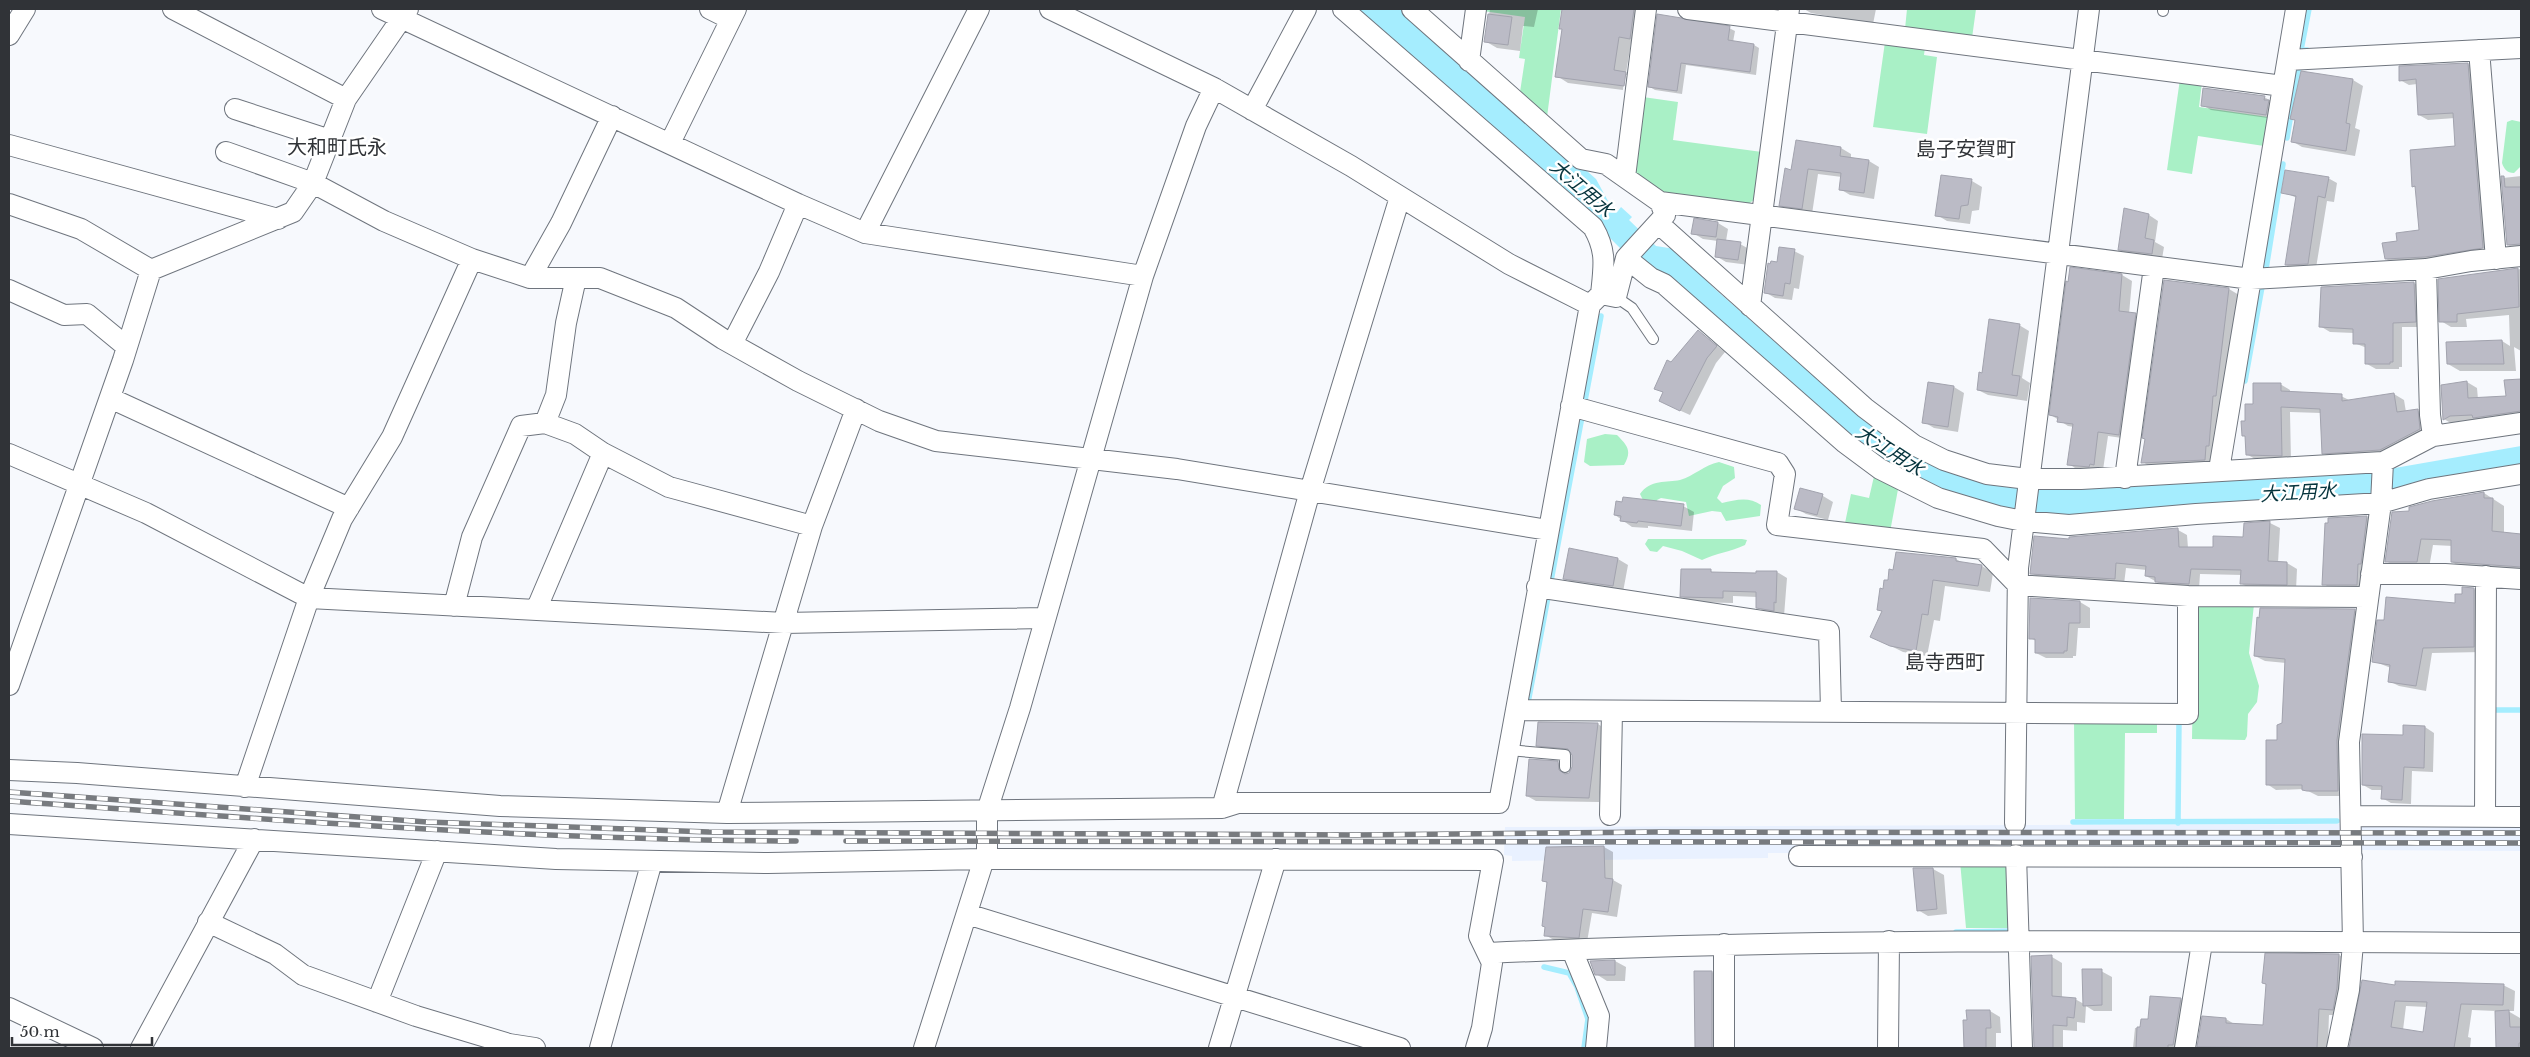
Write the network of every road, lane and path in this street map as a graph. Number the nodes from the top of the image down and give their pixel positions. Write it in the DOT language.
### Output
graph roads {
  1 [pos="25,9"];
  2 [pos="173,9"];
  3 [pos="382,9"];
  4 [pos="710,9"];
  5 [pos="979,9"];
  6 [pos="1050,9"];
  7 [pos="1306,9"];
  8 [pos="1343,9"];
  9 [pos="1412,9"];
  10 [pos="1476,9"];
  11 [pos="1646,9"];
  12 [pos="1688,9"];
  13 [pos="2089,9"];
  14 [pos="2296,9"];
  15 [pos="405,14"];
  16 [pos="733,14"];
  17 [pos="1788,15"];
  18 [pos="9,35"];
  19 [pos="2521,48"];
  20 [pos="2479,50"];
  21 [pos="2082,60"];
  22 [pos="2288,60"];
  23 [pos="1469,61"];
  24 [pos="2283,86"];
  25 [pos="1214,88"];
  26 [pos="346,99"];
  27 [pos="235,109"];
  28 [pos="1252,110"];
  29 [pos="612,116"];
  30 [pos="330,140"];
  31 [pos="670,143"];
  32 [pos="9,145"];
  33 [pos="226,152"];
  34 [pos="1625,177"];
  35 [pos="313,182"];
  36 [pos="1400,197"];
  37 [pos="1660,202"];
  38 [pos="9,204"];
  39 [pos="798,204"];
  40 [pos="1762,215"];
  41 [pos="278,219"];
  42 [pos="1654,227"];
  43 [pos="865,233"];
  44 [pos="2057,254"];
  45 [pos="2521,256"];
  46 [pos="1626,258"];
  47 [pos="472,259"];
  48 [pos="2496,259"];
  49 [pos="2154,266"];
  50 [pos="2426,269"];
  51 [pos="151,270"];
  52 [pos="1143,276"];
  53 [pos="530,278"];
  54 [pos="576,278"];
  55 [pos="2251,279"];
  56 [pos="9,290"];
  57 [pos="1602,299"];
  58 [pos="1750,306"];
  59 [pos="1653,339"];
  60 [pos="732,344"];
  61 [pos="127,347"];
  62 [pos="110,398"];
  63 [pos="856,409"];
  64 [pos="1580,409"];
  65 [pos="545,423"];
  66 [pos="2521,423"];
  67 [pos="2433,436"];
  68 [pos="603,453"];
  69 [pos="9,454"];
  70 [pos="1090,459"];
  71 [pos="2383,465"];
  72 [pos="2219,470"];
  73 [pos="2521,474"];
  74 [pos="2125,478"];
  75 [pos="2027,483"];
  76 [pos="79,484"];
  77 [pos="1310,491"];
  78 [pos="2381,500"];
  79 [pos="349,508"];
  80 [pos="2023,520"];
  81 [pos="812,526"];
  82 [pos="1548,530"];
  83 [pos="2371,574"];
  84 [pos="2486,576"];
  85 [pos="2521,579"];
  86 [pos="2018,585"];
  87 [pos="1546,588"];
  88 [pos="2188,596"];
  89 [pos="2368,597"];
  90 [pos="310,598"];
  91 [pos="454,606"];
  92 [pos="536,610"];
  93 [pos="1045,618"];
  94 [pos="784,623"];
  95 [pos="10,679"];
  96 [pos="1516,710"];
  97 [pos="1612,711"];
  98 [pos="1831,711"];
  99 [pos="2016,712"];
  100 [pos="1508,750"];
  101 [pos="1565,767"];
  102 [pos="9,770"];
  103 [pos="245,787"];
  104 [pos="1222,808"];
  105 [pos="987,812"];
  106 [pos="727,813"];
  107 [pos="1610,815"];
  108 [pos="2351,816"];
  109 [pos="2485,817"];
  110 [pos="2521,817"];
  111 [pos="2015,823"];
  112 [pos="9,824"];
  113 [pos="254,839"];
  114 [pos="438,851"];
  115 [pos="2016,855"];
  116 [pos="1799,856"];
  117 [pos="2352,857"];
  118 [pos="985,859"];
  119 [pos="1276,859"];
  120 [pos="652,861"];
  121 [pos="967,914"];
  122 [pos="208,922"];
  123 [pos="1889,941"];
  124 [pos="2020,941"];
  125 [pos="2202,943"];
  126 [pos="2353,943"];
  127 [pos="2521,943"];
  128 [pos="1724,944"];
  129 [pos="1572,950"];
  130 [pos="1488,953"];
  131 [pos="1235,997"];
  132 [pos="377,1002"];
  133 [pos="9,1008"];
  134 [pos="93,1048"];
  135 [pos="141,1048"];
  136 [pos="535,1048"];
  137 [pos="600,1048"];
  138 [pos="924,1048"];
  139 [pos="1219,1048"];
  140 [pos="1400,1048"];
  141 [pos="1476,1048"];
  142 [pos="1596,1048"];
  143 [pos="1724,1048"];
  144 [pos="1888,1048"];
  145 [pos="2022,1048"];
  146 [pos="2185,1048"];
  147 [pos="2337,1048"];
  1 -- 18 [label="street"];
  2 -- 26 [label="street"];
  3 -- 15 [label="street"];
  4 -- 16 [label="street"];
  5 -- 43 [label="street"];
  6 -- 25 [label="street"];
  7 -- 28 [label="street"];
  8 -- 57 [label="street"];
  9 -- 23 [label="street"];
  10 -- 23 [label="street"];
  11 -- 34 [label="street"];
  12 -- 17 [label="street"];
  13 -- 21 [label="street"];
  14 -- 22 [label="street"];
  15 -- 26 [label="street"];
  15 -- 29 [label="street"];
  16 -- 31 [label="street"];
  17 -- 21 [label="street"];
  17 -- 40 [label="street"];
  19 -- 20 [label="street"];
  20 -- 22 [label="street"];
  20 -- 48 [label="street"];
  21 -- 24 [label="street"];
  21 -- 44 [label="street"];
  22 -- 24 [label="street"];
  23 -- 34 [label="street"];
  24 -- 55 [label="street"];
  25 -- 28 [label="street"];
  25 -- 52 [label="street"];
  26 -- 30 [label="street"];
  27 -- 30 [label="street"];
  28 -- 36 [label="street"];
  29 -- 31 [label="street"];
  29 -- 53 [label="street"];
  30 -- 35 [label="street"];
  31 -- 39 [label="street"];
  32 -- 41 [label="street"];
  33 -- 35 [label="street"];
  34 -- 37 [label="street"];
  35 -- 41 [label="street"];
  35 -- 47 [label="street"];
  36 -- 57 [label="street"];
  36 -- 77 [label="street"];
  37 -- 40 [label="street"];
  37 -- 42 [label="street"];
  38 -- 51 [label="street"];
  39 -- 43 [label="street"];
  39 -- 60 [label="street"];
  40 -- 44 [label="street"];
  40 -- 58 [label="street"];
  41 -- 51 [label="street"];
  42 -- 46 [label="street"];
  42 -- 58 [label="street"];
  43 -- 52 [label="street"];
  44 -- 49 [label="street"];
  44 -- 75 [label="street"];
  45 -- 48 [label="street"];
  46 -- 57 [label="street"];
  46 -- 80 [label="street"];
  47 -- 53 [label="street"];
  47 -- 79 [label="street"];
  48 -- 50 [label="street"];
  49 -- 55 [label="street"];
  49 -- 74 [label="street"];
  50 -- 55 [label="street"];
  50 -- 67 [label="street"];
  51 -- 61 [label="street"];
  52 -- 70 [label="street"];
  53 -- 54 [label="street"];
  54 -- 60 [label="street"];
  54 -- 65 [label="street"];
  55 -- 72 [label="street"];
  56 -- 61 [label="street"];
  57 -- 59 [label="lane"];
  57 -- 64 [label="street"];
  58 -- 75 [label="street"];
  60 -- 63 [label="street"];
  61 -- 62 [label="street"];
  62 -- 76 [label="street"];
  62 -- 79 [label="street"];
  63 -- 70 [label="street"];
  63 -- 81 [label="street"];
  64 -- 82 [label="street"];
  64 -- 86 [label="street"];
  65 -- 68 [label="street"];
  65 -- 91 [label="street"];
  66 -- 67 [label="street"];
  67 -- 71 [label="street"];
  68 -- 81 [label="street"];
  68 -- 92 [label="street"];
  69 -- 76 [label="street"];
  70 -- 77 [label="street"];
  70 -- 93 [label="street"];
  71 -- 72 [label="street"];
  71 -- 78 [label="street"];
  72 -- 74 [label="street"];
  73 -- 78 [label="street"];
  74 -- 75 [label="street"];
  75 -- 80 [label="street"];
  76 -- 90 [label="street"];
  76 -- 95 [label="street"];
  77 -- 82 [label="street"];
  77 -- 104 [label="street"];
  78 -- 80 [label="street"];
  78 -- 83 [label="street"];
  79 -- 90 [label="street"];
  80 -- 86 [label="street"];
  81 -- 94 [label="street"];
  82 -- 87 [label="street"];
  83 -- 84 [label="street"];
  83 -- 89 [label="street"];
  84 -- 85 [label="street"];
  84 -- 109 [label="street"];
  86 -- 88 [label="street"];
  86 -- 99 [label="street"];
  87 -- 96 [label="street"];
  87 -- 98 [label="street"];
  88 -- 89 [label="street"];
  88 -- 99 [label="street"];
  89 -- 108 [label="street"];
  90 -- 91 [label="street"];
  90 -- 103 [label="street"];
  91 -- 92 [label="street"];
  92 -- 94 [label="street"];
  93 -- 94 [label="street"];
  93 -- 105 [label="street"];
  94 -- 106 [label="street"];
  96 -- 97 [label="street"];
  96 -- 100 [label="street"];
  97 -- 98 [label="street"];
  97 -- 107 [label="street"];
  98 -- 99 [label="street"];
  99 -- 111 [label="street"];
  100 -- 101 [label="lane"];
  100 -- 104 [label="street"];
  102 -- 103 [label="street"];
  103 -- 106 [label="street"];
  104 -- 105 [label="street"];
  105 -- 106 [label="street"];
  105 -- 118 [label="street"];
  108 -- 109 [label="street"];
  108 -- 117 [label="street"];
  109 -- 110 [label="street"];
  112 -- 113 [label="street"];
  113 -- 114 [label="street"];
  113 -- 122 [label="street"];
  114 -- 120 [label="street"];
  114 -- 132 [label="street"];
  115 -- 116 [label="street"];
  115 -- 117 [label="street"];
  115 -- 124 [label="street"];
  117 -- 126 [label="street"];
  118 -- 119 [label="street"];
  118 -- 120 [label="street"];
  118 -- 121 [label="street"];
  119 -- 130 [label="street"];
  119 -- 131 [label="street"];
  120 -- 137 [label="street"];
  121 -- 131 [label="street"];
  121 -- 138 [label="street"];
  122 -- 132 [label="street"];
  122 -- 135 [label="street"];
  123 -- 124 [label="street"];
  123 -- 128 [label="street"];
  123 -- 144 [label="street"];
  124 -- 125 [label="street"];
  124 -- 145 [label="street"];
  125 -- 126 [label="street"];
  125 -- 146 [label="street"];
  126 -- 127 [label="street"];
  126 -- 147 [label="street"];
  128 -- 129 [label="street"];
  128 -- 143 [label="street"];
  129 -- 130 [label="street"];
  129 -- 142 [label="street"];
  130 -- 141 [label="street"];
  131 -- 139 [label="street"];
  131 -- 140 [label="street"];
  132 -- 136 [label="street"];
  133 -- 134 [label="street"];
}
